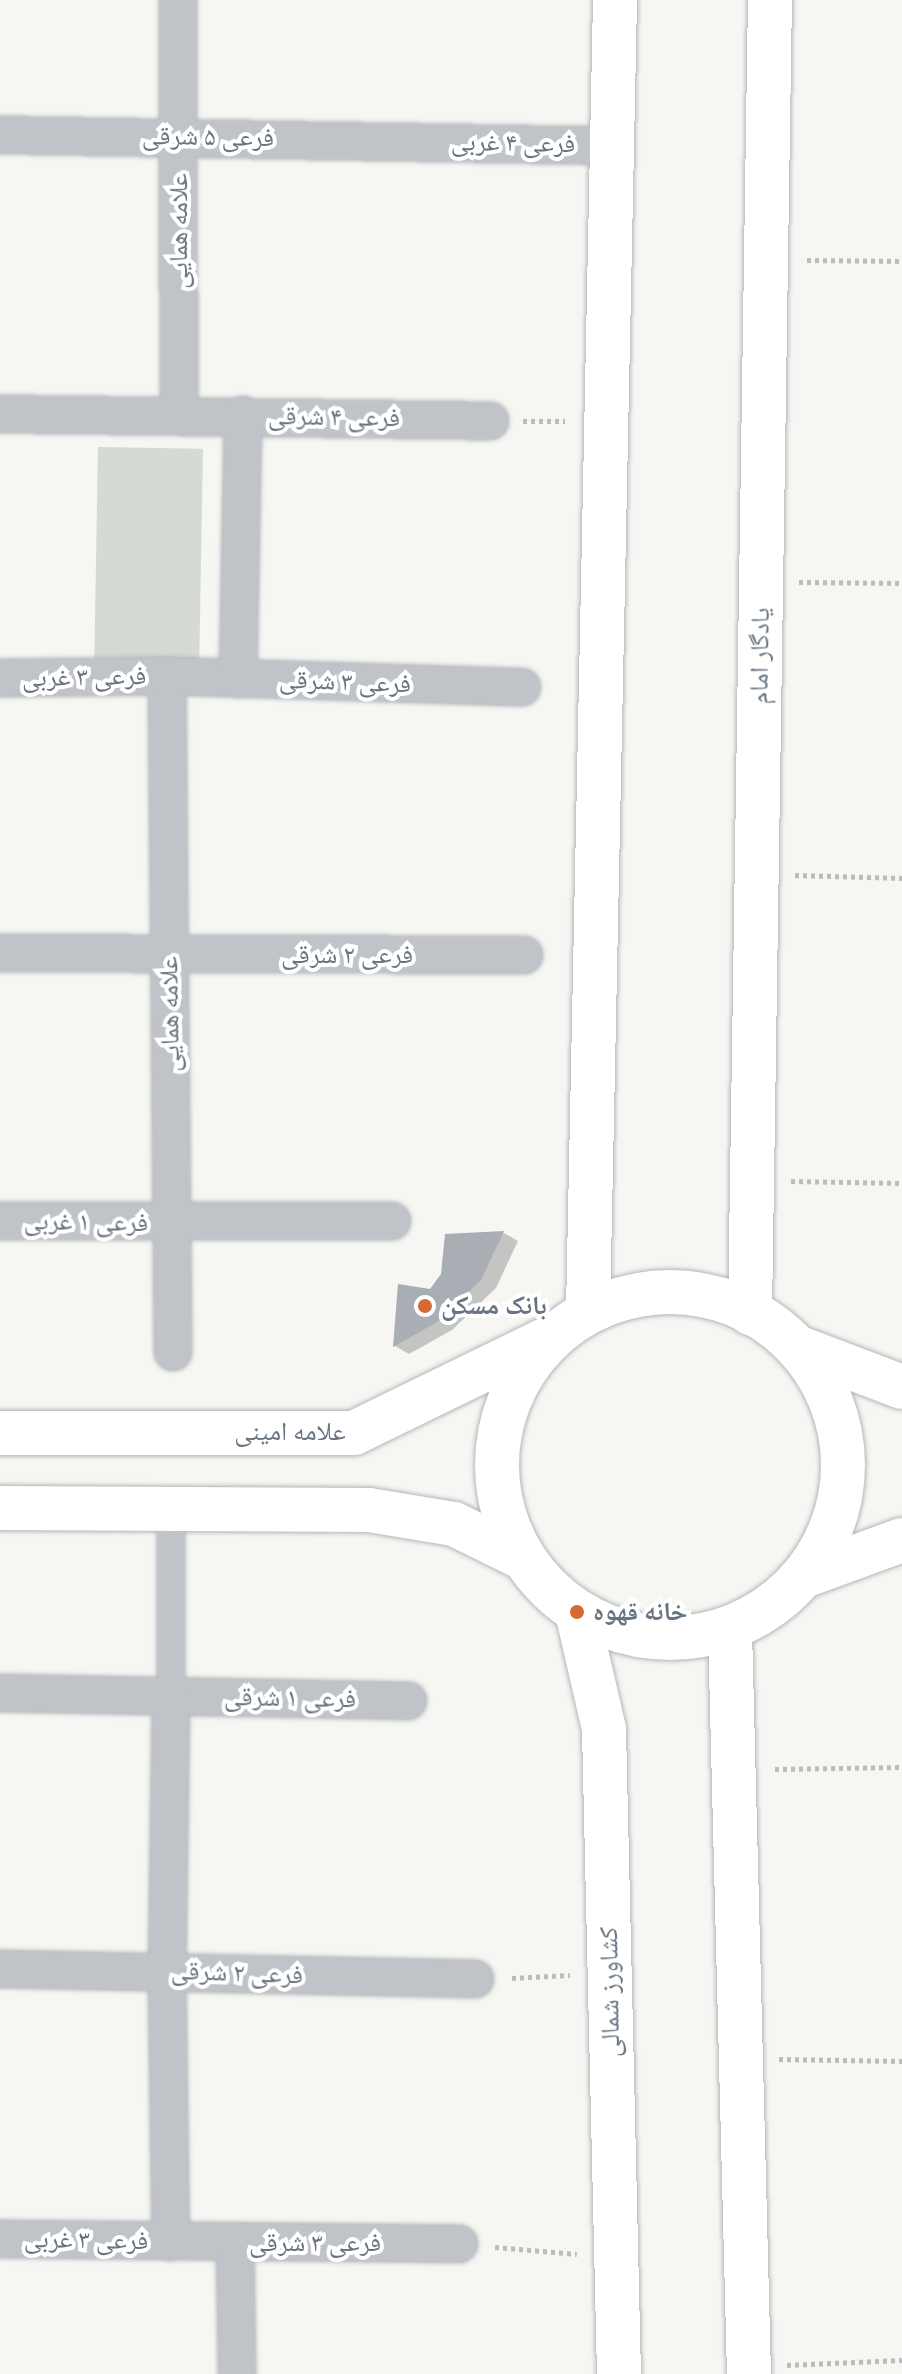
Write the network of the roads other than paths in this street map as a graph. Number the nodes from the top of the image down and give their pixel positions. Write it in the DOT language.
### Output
graph roads {
  1 [pos="178,0"];
  2 [pos="615,0"];
  3 [pos="770,0"];
  4 [pos="0,135"];
  5 [pos="179,136"];
  6 [pos="415,141"];
  7 [pos="611,146"];
  8 [pos="0,414"];
  9 [pos="179,415"];
  10 [pos="243,415"];
  11 [pos="490,421"];
  12 [pos="167,676"];
  13 [pos="0,678"];
  14 [pos="238,679"];
  15 [pos="522,687"];
  16 [pos="0,953"];
  17 [pos="169,955"];
  18 [pos="524,955"];
  19 [pos="0,1221"];
  20 [pos="392,1221"];
  21 [pos="173,1223"];
  22 [pos="750,1313"];
  23 [pos="573,1322"];
  24 [pos="802,1349"];
  25 [pos="173,1352"];
  26 [pos="902,1387"];
  27 [pos="0,1433"];
  28 [pos="171,1507"];
  29 [pos="0,1508"];
  30 [pos="902,1540"];
  31 [pos="523,1558"];
  32 [pos="804,1576"];
  33 [pos="577,1612"];
  34 [pos="730,1630"];
  35 [pos="0,1693"];
  36 [pos="171,1696"];
  37 [pos="408,1701"];
  38 [pos="0,1969"];
  39 [pos="167,1971"];
  40 [pos="475,1979"];
  41 [pos="0,2239"];
  42 [pos="171,2242"];
  43 [pos="235,2242"];
  44 [pos="459,2244"];
  45 [pos="749,2370"];
  46 [pos="237,2374"];
  47 [pos="619,2374"];
  1 -- 5 [label="street, علامه همایی"];
  2 -- 7 [label="main road"];
  3 -- 22 [label="main road, یادگار امام"];
  4 -- 5 [label="street, فرعی ۵ شرقی"];
  5 -- 6 [label="street, فرعی ۵ شرقی"];
  5 -- 9 [label="street, علامه همایی"];
  6 -- 7 [label="street, فرعی ۴ غربی"];
  7 -- 23 [label="main road"];
  8 -- 9 [label="street"];
  9 -- 10 [label="street, فرعی ۴ شرقی"];
  10 -- 11 [label="street, فرعی ۴ شرقی"];
  10 -- 14 [label="street"];
  12 -- 13 [label="street, فرعی ۳ غربی"];
  12 -- 14 [label="street, فرعی ۳ شرقی"];
  12 -- 17 [label="street, علامه همایی"];
  14 -- 15 [label="street, فرعی ۳ شرقی"];
  16 -- 17 [label="street, فرعی ۲ شرقی"];
  17 -- 18 [label="street, فرعی ۲ شرقی"];
  17 -- 21 [label="street, علامه همایی"];
  19 -- 21 [label="street, فرعی ۱ غربی"];
  20 -- 21 [label="street"];
  21 -- 25 [label="street, علامه همایی"];
  22 -- 23 [label="main road, علامه امینی"];
  22 -- 24 [label="main road, علامه امینی"];
  23 -- 27 [label="main road, علامه امینی"];
  23 -- 31 [label="main road"];
  24 -- 26 [label="main road"];
  24 -- 32 [label="main road"];
  28 -- 29 [label="main road"];
  28 -- 31 [label="main road"];
  28 -- 36 [label="street"];
  30 -- 32 [label="main road"];
  31 -- 33 [label="main road"];
  32 -- 34 [label="main road"];
  33 -- 34 [label="main road"];
  33 -- 47 [label="main road, کشاورز شمالی"];
  34 -- 45 [label="main road"];
  35 -- 36 [label="street"];
  36 -- 37 [label="street, فرعی ۱ شرقی"];
  36 -- 39 [label="street"];
  38 -- 39 [label="street, فرعی ۲ شرقی"];
  39 -- 40 [label="street, فرعی ۲ شرقی"];
  39 -- 42 [label="street"];
  41 -- 42 [label="street, فرعی ۳ غربی"];
  42 -- 43 [label="street, فرعی ۳ شرقی"];
  43 -- 44 [label="street, فرعی ۳ شرقی"];
  43 -- 46 [label="street"];
}
